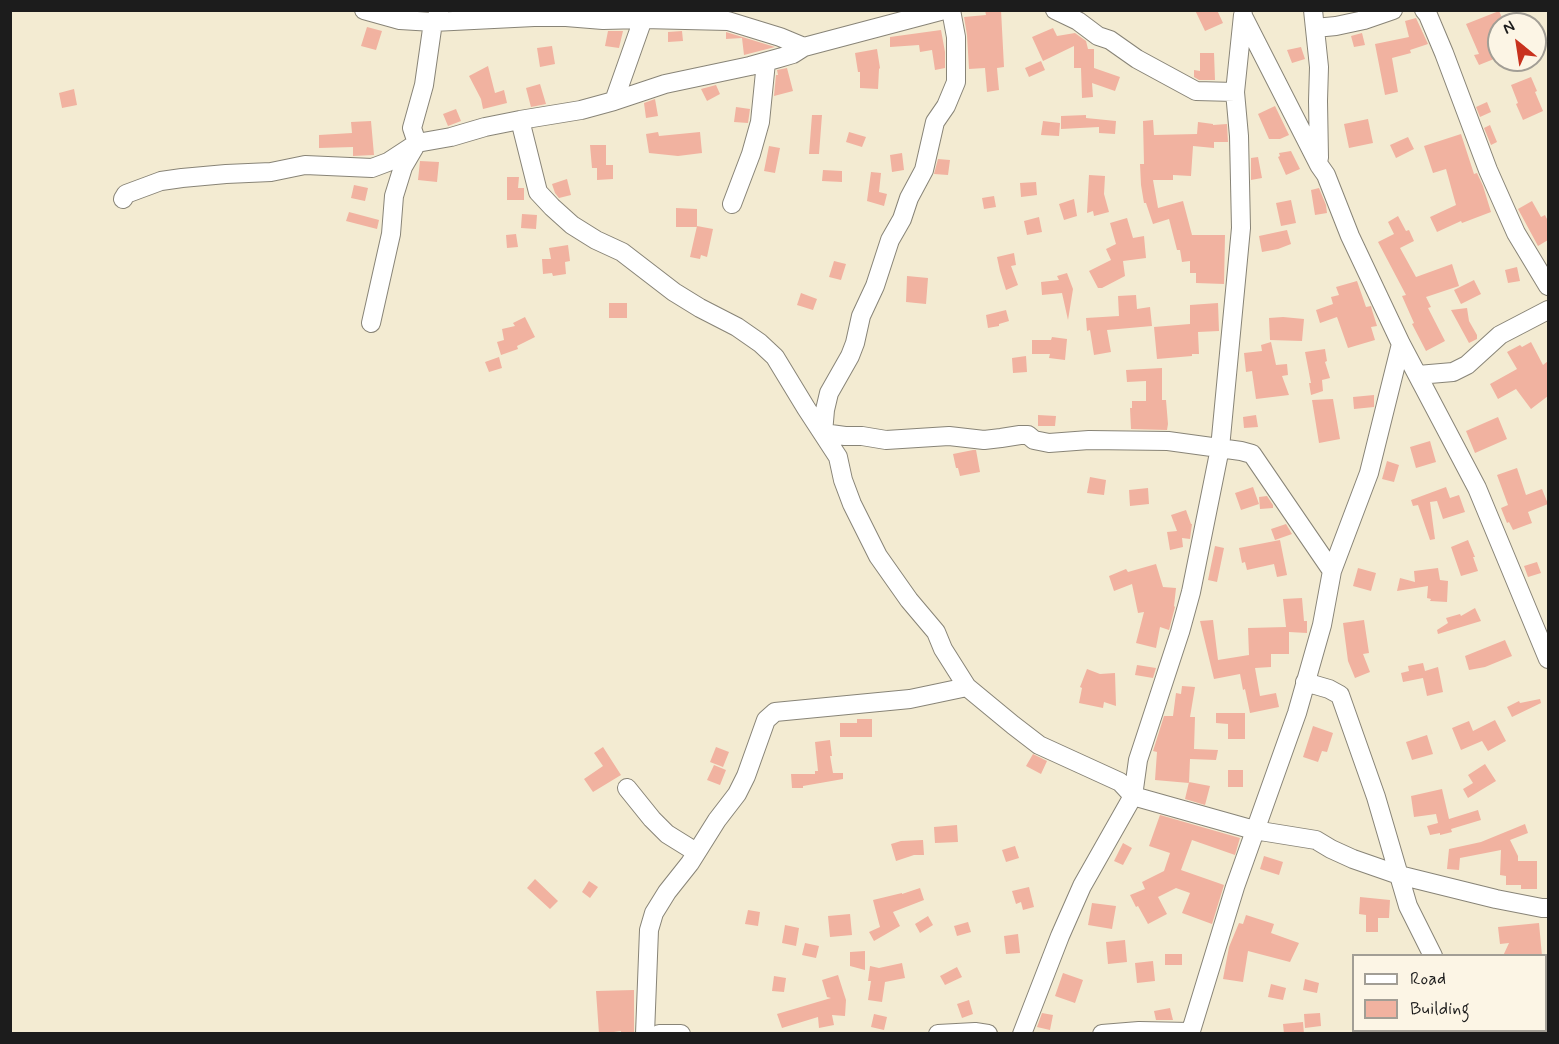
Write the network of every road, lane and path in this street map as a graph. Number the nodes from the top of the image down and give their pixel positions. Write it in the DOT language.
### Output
graph roads {
  1 [pos="364,10"];
  2 [pos="944,10"];
  3 [pos="951,10"];
  4 [pos="1055,10"];
  5 [pos="1393,10"];
  6 [pos="1427,12"];
  7 [pos="1242,13"];
  8 [pos="647,15"];
  9 [pos="437,16"];
  10 [pos="1314,19"];
  11 [pos="804,47"];
  12 [pos="766,62"];
  13 [pos="1235,92"];
  14 [pos="614,101"];
  15 [pos="520,120"];
  16 [pos="417,143"];
  17 [pos="1319,165"];
  18 [pos="123,199"];
  19 [pos="732,204"];
  20 [pos="1548,286"];
  21 [pos="1548,310"];
  22 [pos="371,323"];
  23 [pos="1401,344"];
  24 [pos="1418,375"];
  25 [pos="823,433"];
  26 [pos="1220,448"];
  27 [pos="1332,571"];
  28 [pos="1548,659"];
  29 [pos="1305,682"];
  30 [pos="966,687"];
  31 [pos="627,788"];
  32 [pos="1132,796"];
  33 [pos="1254,830"];
  34 [pos="696,852"];
  35 [pos="1399,875"];
  36 [pos="1548,908"];
  37 [pos="1432,954"];
  38 [pos="1190,1033"];
  39 [pos="645,1034"];
  40 [pos="659,1034"];
  41 [pos="681,1034"];
  42 [pos="938,1034"];
  43 [pos="988,1034"];
  44 [pos="1022,1034"];
  45 [pos="1102,1034"];
  1 -- 9 [label="street"];
  2 -- 11 [label="street"];
  3 -- 25 [label="street"];
  4 -- 13 [label="street"];
  5 -- 10 [label="street"];
  6 -- 20 [label="street"];
  7 -- 13 [label="street"];
  7 -- 17 [label="street"];
  8 -- 9 [label="street"];
  8 -- 11 [label="street"];
  8 -- 14 [label="street"];
  9 -- 16 [label="street"];
  10 -- 17 [label="street"];
  11 -- 12 [label="street"];
  12 -- 14 [label="street"];
  12 -- 19 [label="street"];
  13 -- 26 [label="street"];
  14 -- 15 [label="street"];
  15 -- 16 [label="street"];
  15 -- 25 [label="street"];
  16 -- 18 [label="street"];
  16 -- 22 [label="street"];
  17 -- 23 [label="street"];
  21 -- 24 [label="street"];
  23 -- 24 [label="street"];
  23 -- 27 [label="street"];
  24 -- 28 [label="street"];
  25 -- 26 [label="street"];
  25 -- 30 [label="street"];
  26 -- 27 [label="street"];
  26 -- 32 [label="street"];
  27 -- 29 [label="street"];
  29 -- 33 [label="street"];
  29 -- 35 [label="street"];
  30 -- 32 [label="street"];
  30 -- 34 [label="street"];
  31 -- 34 [label="street"];
  32 -- 33 [label="street"];
  32 -- 44 [label="street"];
  33 -- 35 [label="street"];
  33 -- 38 [label="street"];
  34 -- 39 [label="street"];
  35 -- 36 [label="street"];
  35 -- 37 [label="street"];
  38 -- 45 [label="street"];
  40 -- 41 [label="street"];
  42 -- 43 [label="street"];
}
